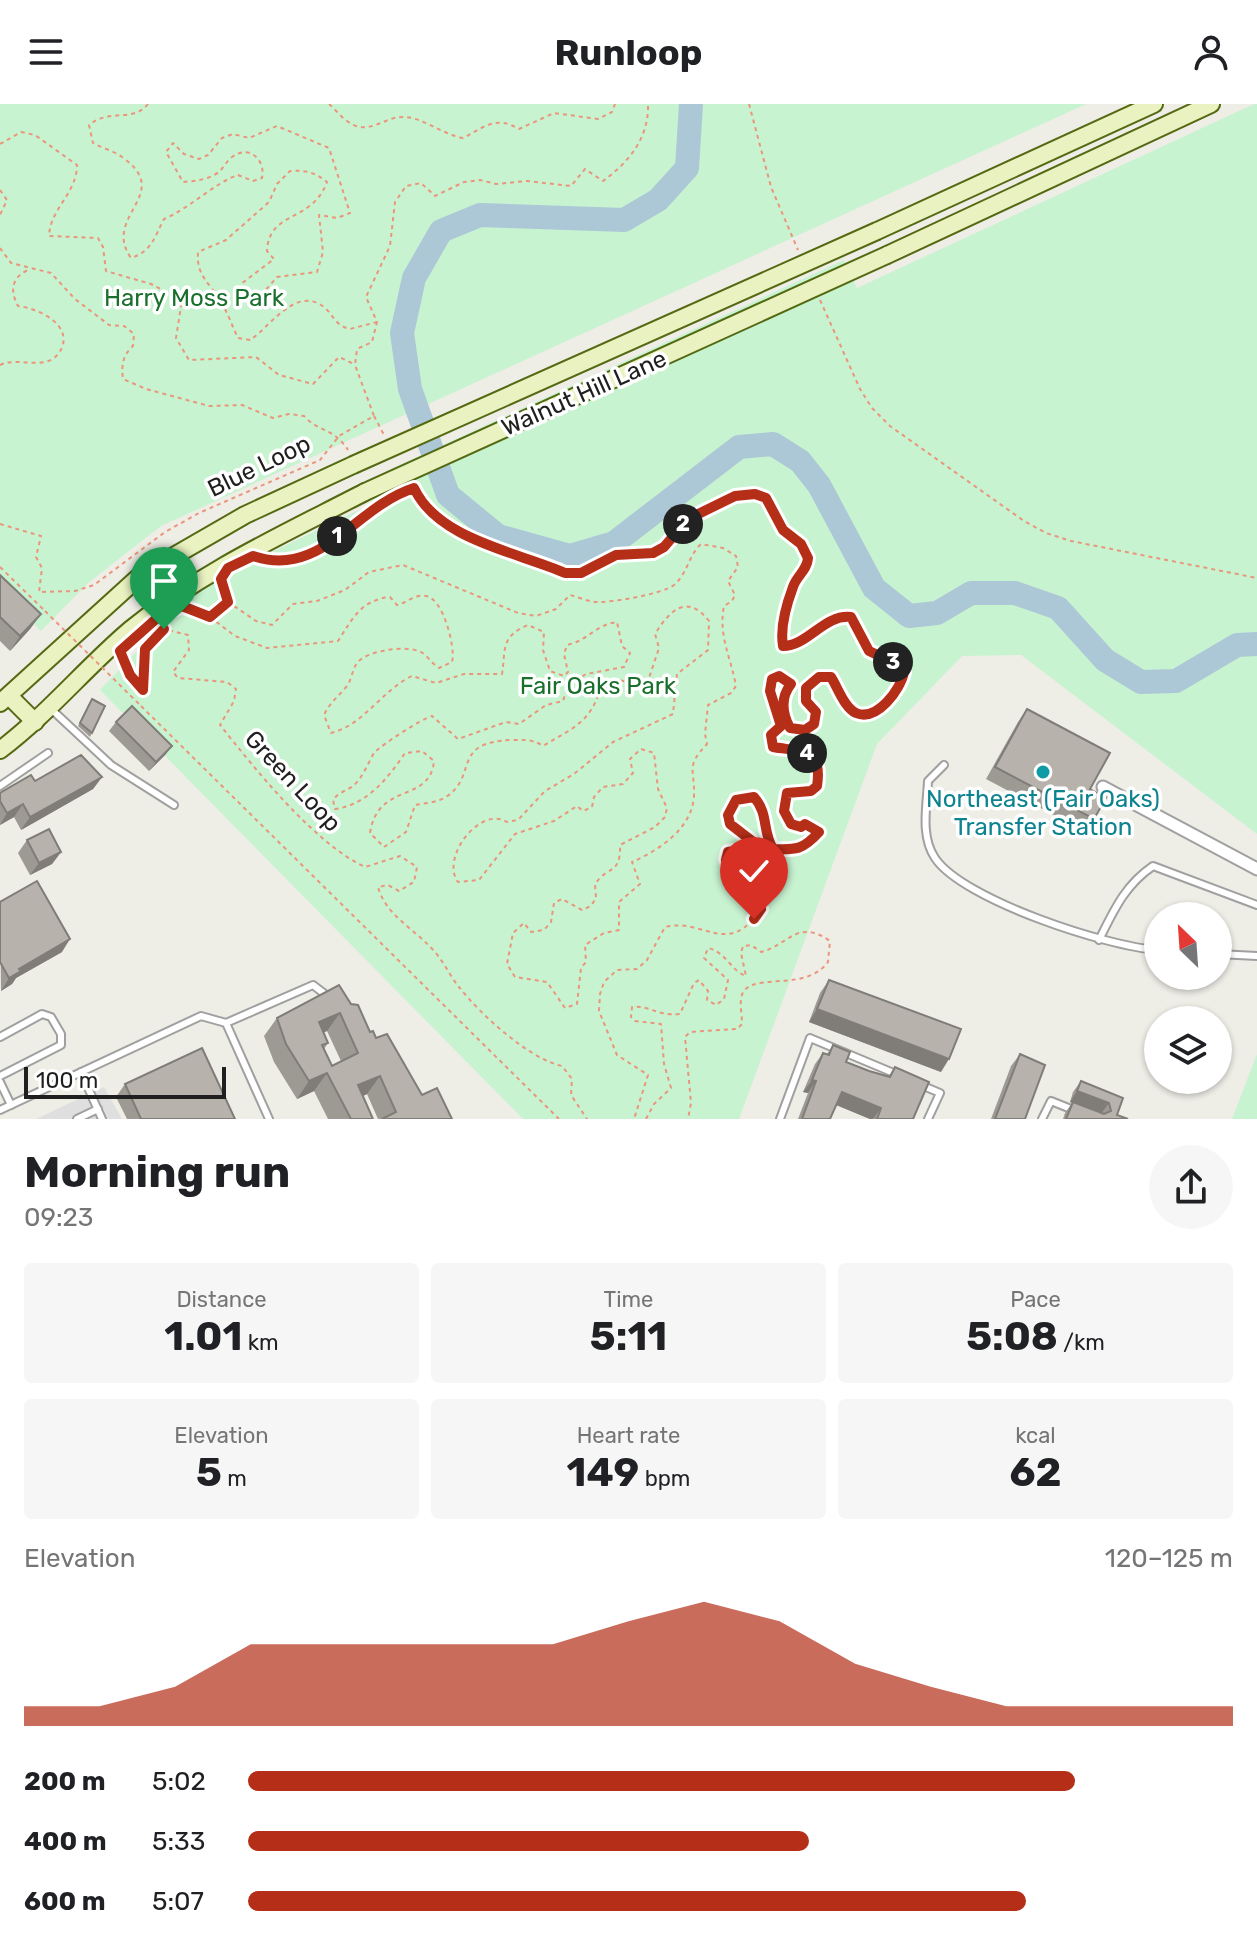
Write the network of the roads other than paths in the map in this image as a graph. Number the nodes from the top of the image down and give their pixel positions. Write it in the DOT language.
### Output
graph roads {
  1 [pos="1154,104"];
  2 [pos="1211,104"];
  3 [pos="3,696"];
  4 [pos="50,708"];
  5 [pos="35,722"];
  6 [pos="0,750"];
  7 [pos="48,753"];
  8 [pos="944,765"];
  9 [pos="0,785"];
  10 [pos="1103,787"];
  11 [pos="174,805"];
  12 [pos="1257,869"];
  13 [pos="1257,905"];
  14 [pos="1099,940"];
  15 [pos="1144,949"];
  16 [pos="1232,955"];
  17 [pos="1257,956"];
  18 [pos="336,1004"];
  19 [pos="226,1023"];
  20 [pos="0,1037"];
  21 [pos="81,1072"];
  22 [pos="0,1079"];
  23 [pos="11,1105"];
  24 [pos="98,1109"];
  25 [pos="0,1110"];
  26 [pos="1086,1115"];
  27 [pos="77,1119"];
  28 [pos="102,1119"];
  29 [pos="269,1119"];
  30 [pos="780,1119"];
  31 [pos="928,1119"];
  32 [pos="1042,1119"];
  1 -- 3 [label="main road, Walnut Hill Lane, bridge"];
  2 -- 4 [label="main road, Walnut Hill Lane, bridge"];
  3 -- 5 [label="main road"];
  4 -- 5 [label="main road, Walnut Hill Lane"];
  4 -- 11 [label="lane"];
  5 -- 6 [label="main road, Walnut Hill Lane"];
  7 -- 9 [label="lane"];
  8 -- 14 [label="lane"];
  10 -- 12 [label="street"];
  13 -- 14 [label="lane"];
  14 -- 15 [label="lane"];
  16 -- 17 [label="lane"];
  18 -- 19 [label="lane"];
  19 -- 21 [label="lane"];
  19 -- 29 [label="lane"];
  20 -- 22 [label="lane"];
  21 -- 23 [label="lane"];
  21 -- 24 [label="lane"];
  22 -- 23 [label="lane"];
  23 -- 25 [label="lane"];
  24 -- 27 [label="lane"];
  24 -- 28 [label="lane"];
  26 -- 32 [label="lane"];
  30 -- 31 [label="lane"];
}
